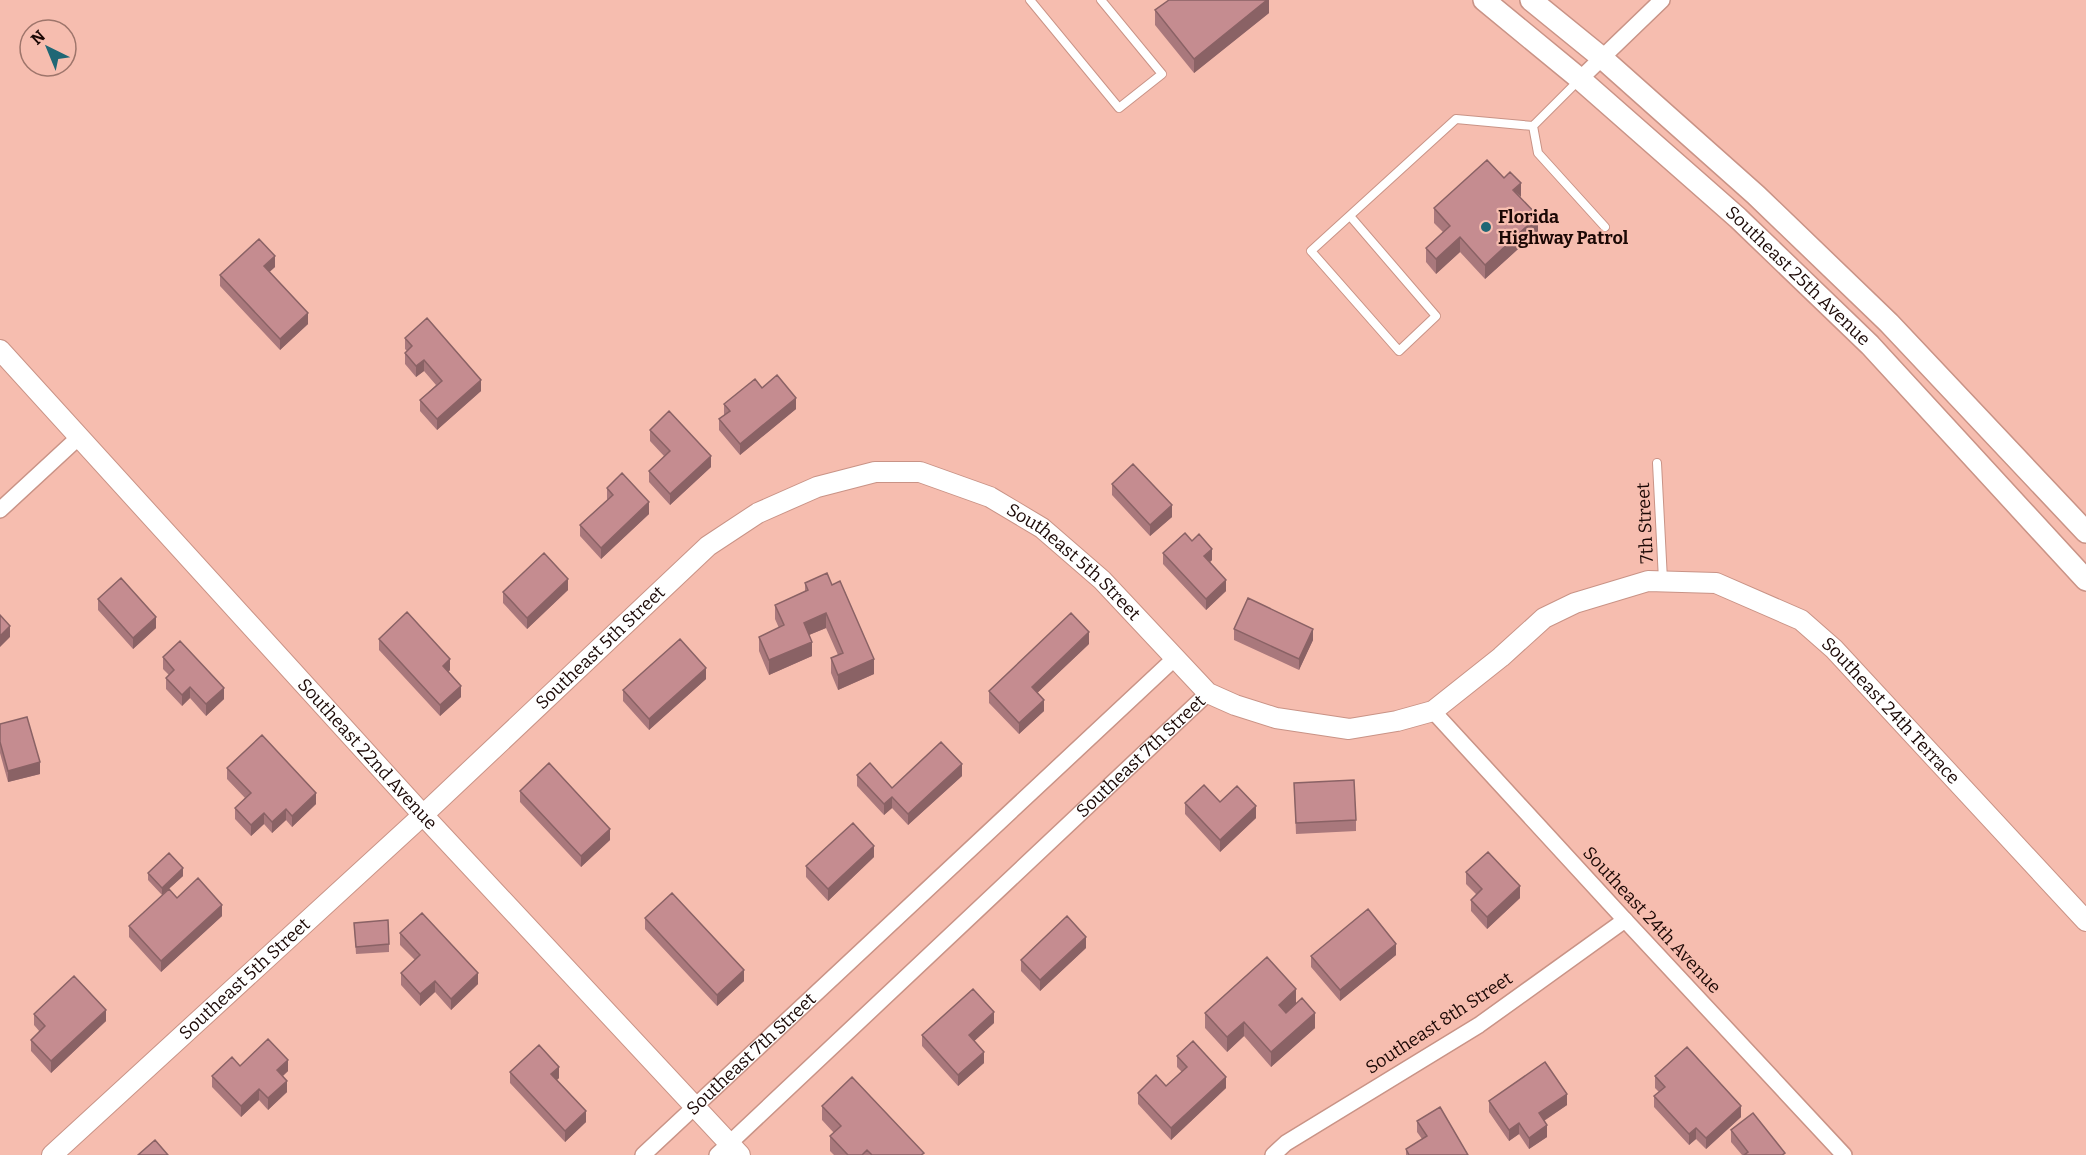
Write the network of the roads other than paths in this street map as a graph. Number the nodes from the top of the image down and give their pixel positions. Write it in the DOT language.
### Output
graph roads {
  1 [pos="1030,0"];
  2 [pos="1101,0"];
  3 [pos="1484,0"];
  4 [pos="1531,0"];
  5 [pos="1662,0"];
  6 [pos="1601,57"];
  7 [pos="1580,79"];
  8 [pos="1533,126"];
  9 [pos="1350,216"];
  10 [pos="1605,227"];
  11 [pos="0,350"];
  12 [pos="79,437"];
  13 [pos="1657,464"];
  14 [pos="0,510"];
  15 [pos="2086,532"];
  16 [pos="2086,580"];
  17 [pos="1656,581"];
  18 [pos="1174,658"];
  19 [pos="1208,693"];
  20 [pos="1433,711"];
  21 [pos="423,815"];
  22 [pos="1624,920"];
  23 [pos="2086,921"];
  24 [pos="695,1107"];
  25 [pos="729,1151"];
  26 [pos="52,1155"];
  27 [pos="643,1155"];
  28 [pos="1272,1155"];
  29 [pos="1844,1155"];
  1 -- 2 [label="lane"];
  3 -- 7 [label="main road, Southeast 25th Avenue"];
  4 -- 6 [label="main road, Southeast 25th Avenue"];
  5 -- 6 [label="street"];
  6 -- 7 [label="street"];
  6 -- 15 [label="main road, Southeast 25th Avenue"];
  7 -- 8 [label="lane"];
  7 -- 16 [label="main road, Southeast 25th Avenue"];
  8 -- 9 [label="lane"];
  8 -- 10 [label="lane"];
  9 -- 9 [label="lane"];
  11 -- 12 [label="street, Southeast 22nd Avenue"];
  12 -- 14 [label="street"];
  12 -- 21 [label="street, Southeast 22nd Avenue"];
  13 -- 17 [label="lane, 7th Street"];
  17 -- 20 [label="street, Southeast 7th Street"];
  17 -- 23 [label="street, Southeast 24th Terrace"];
  18 -- 19 [label="street, Southeast 5th Street"];
  18 -- 21 [label="street, Southeast 5th Street"];
  18 -- 24 [label="street, Southeast 7th Street"];
  19 -- 20 [label="street, Southeast 7th Street"];
  19 -- 25 [label="street, Southeast 7th Street"];
  20 -- 22 [label="street, Southeast 24th Avenue"];
  21 -- 24 [label="street, Southeast 22nd Avenue"];
  21 -- 26 [label="street, Southeast 5th Street"];
  22 -- 28 [label="street, Southeast 8th Street"];
  22 -- 29 [label="street, Southeast 24th Avenue"];
  24 -- 25 [label="street, Southeast 22nd Avenue"];
  24 -- 27 [label="street, Southeast 7th Street"];
}
